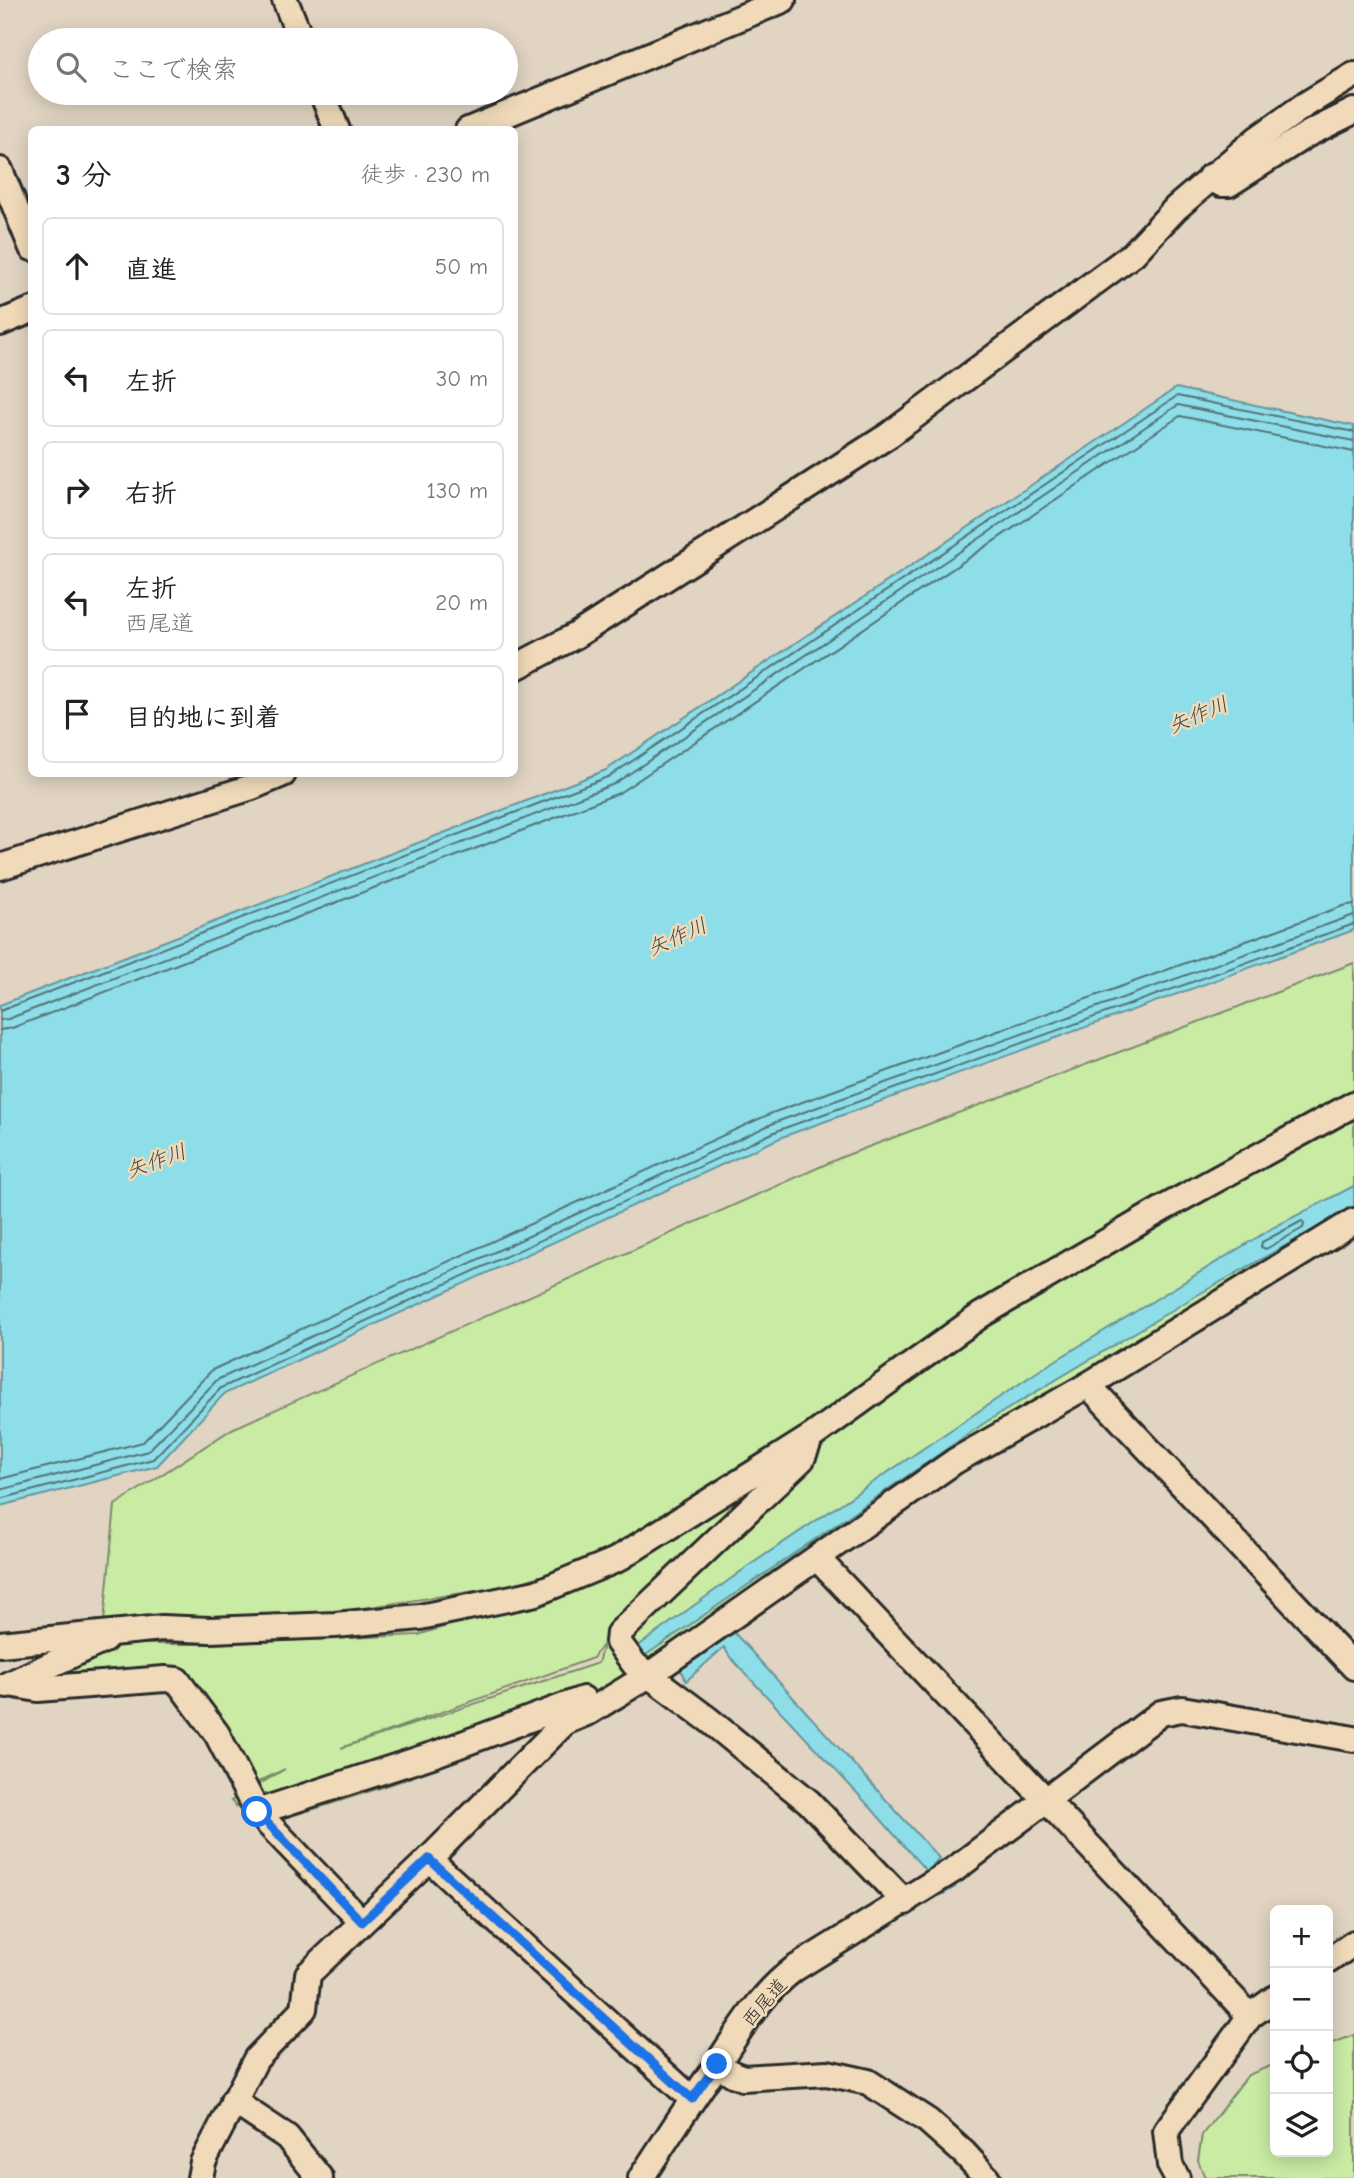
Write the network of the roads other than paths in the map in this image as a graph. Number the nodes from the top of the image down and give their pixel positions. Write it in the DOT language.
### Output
graph roads {
  1 [pos="285,0"];
  2 [pos="783,0"];
  3 [pos="296,28"];
  4 [pos="1354,75"];
  5 [pos="328,105"];
  6 [pos="1354,111"];
  7 [pos="335,126"];
  8 [pos="478,126"];
  9 [pos="0,170"];
  10 [pos="1210,177"];
  11 [pos="28,238"];
  12 [pos="28,312"];
  13 [pos="0,323"];
  14 [pos="518,666"];
  15 [pos="275,777"];
  16 [pos="0,867"];
  17 [pos="1354,1104"];
  18 [pos="1354,1214"];
  19 [pos="1354,1221"];
  20 [pos="1088,1385"];
  21 [pos="811,1437"];
  22 [pos="817,1558"];
  23 [pos="121,1632"];
  24 [pos="0,1644"];
  25 [pos="1354,1667"];
  26 [pos="642,1670"];
  27 [pos="5,1686"];
  28 [pos="1354,1739"];
  29 [pos="1045,1800"];
  30 [pos="257,1812"];
  31 [pos="429,1859"];
  32 [pos="905,1902"];
  33 [pos="362,1922"];
  34 [pos="1354,1943"];
  35 [pos="1333,1958"];
  36 [pos="1270,2001"];
  37 [pos="1250,2015"];
  38 [pos="717,2064"];
  39 [pos="692,2099"];
  40 [pos="233,2101"];
  41 [pos="200,2178"];
  42 [pos="320,2178"];
  43 [pos="641,2178"];
  44 [pos="987,2178"];
  45 [pos="1177,2178"];
  1 -- 3 [label="street"];
  2 -- 8 [label="street"];
  4 -- 10 [label="street"];
  5 -- 7 [label="street"];
  6 -- 10 [label="street"];
  9 -- 11 [label="street"];
  10 -- 14 [label="street"];
  12 -- 13 [label="street"];
  15 -- 16 [label="street"];
  17 -- 21 [label="street"];
  18 -- 26 [label="street"];
  19 -- 20 [label="street"];
  20 -- 22 [label="street"];
  20 -- 25 [label="street"];
  21 -- 23 [label="street"];
  21 -- 26 [label="street"];
  22 -- 26 [label="street"];
  22 -- 29 [label="street"];
  23 -- 24 [label="street"];
  23 -- 27 [label="street"];
  26 -- 30 [label="street"];
  26 -- 31 [label="street"];
  26 -- 32 [label="street"];
  27 -- 30 [label="street"];
  28 -- 29 [label="street, 西尾道"];
  29 -- 32 [label="street, 西尾道"];
  29 -- 37 [label="street"];
  30 -- 33 [label="street"];
  31 -- 33 [label="street"];
  31 -- 39 [label="street"];
  32 -- 38 [label="street, 西尾道"];
  33 -- 40 [label="street"];
  34 -- 35 [label="street"];
  36 -- 37 [label="street"];
  37 -- 45 [label="street"];
  38 -- 39 [label="street, 西尾道"];
  38 -- 44 [label="street"];
  39 -- 43 [label="street, 西尾道"];
  40 -- 41 [label="street"];
  40 -- 42 [label="street"];
}
